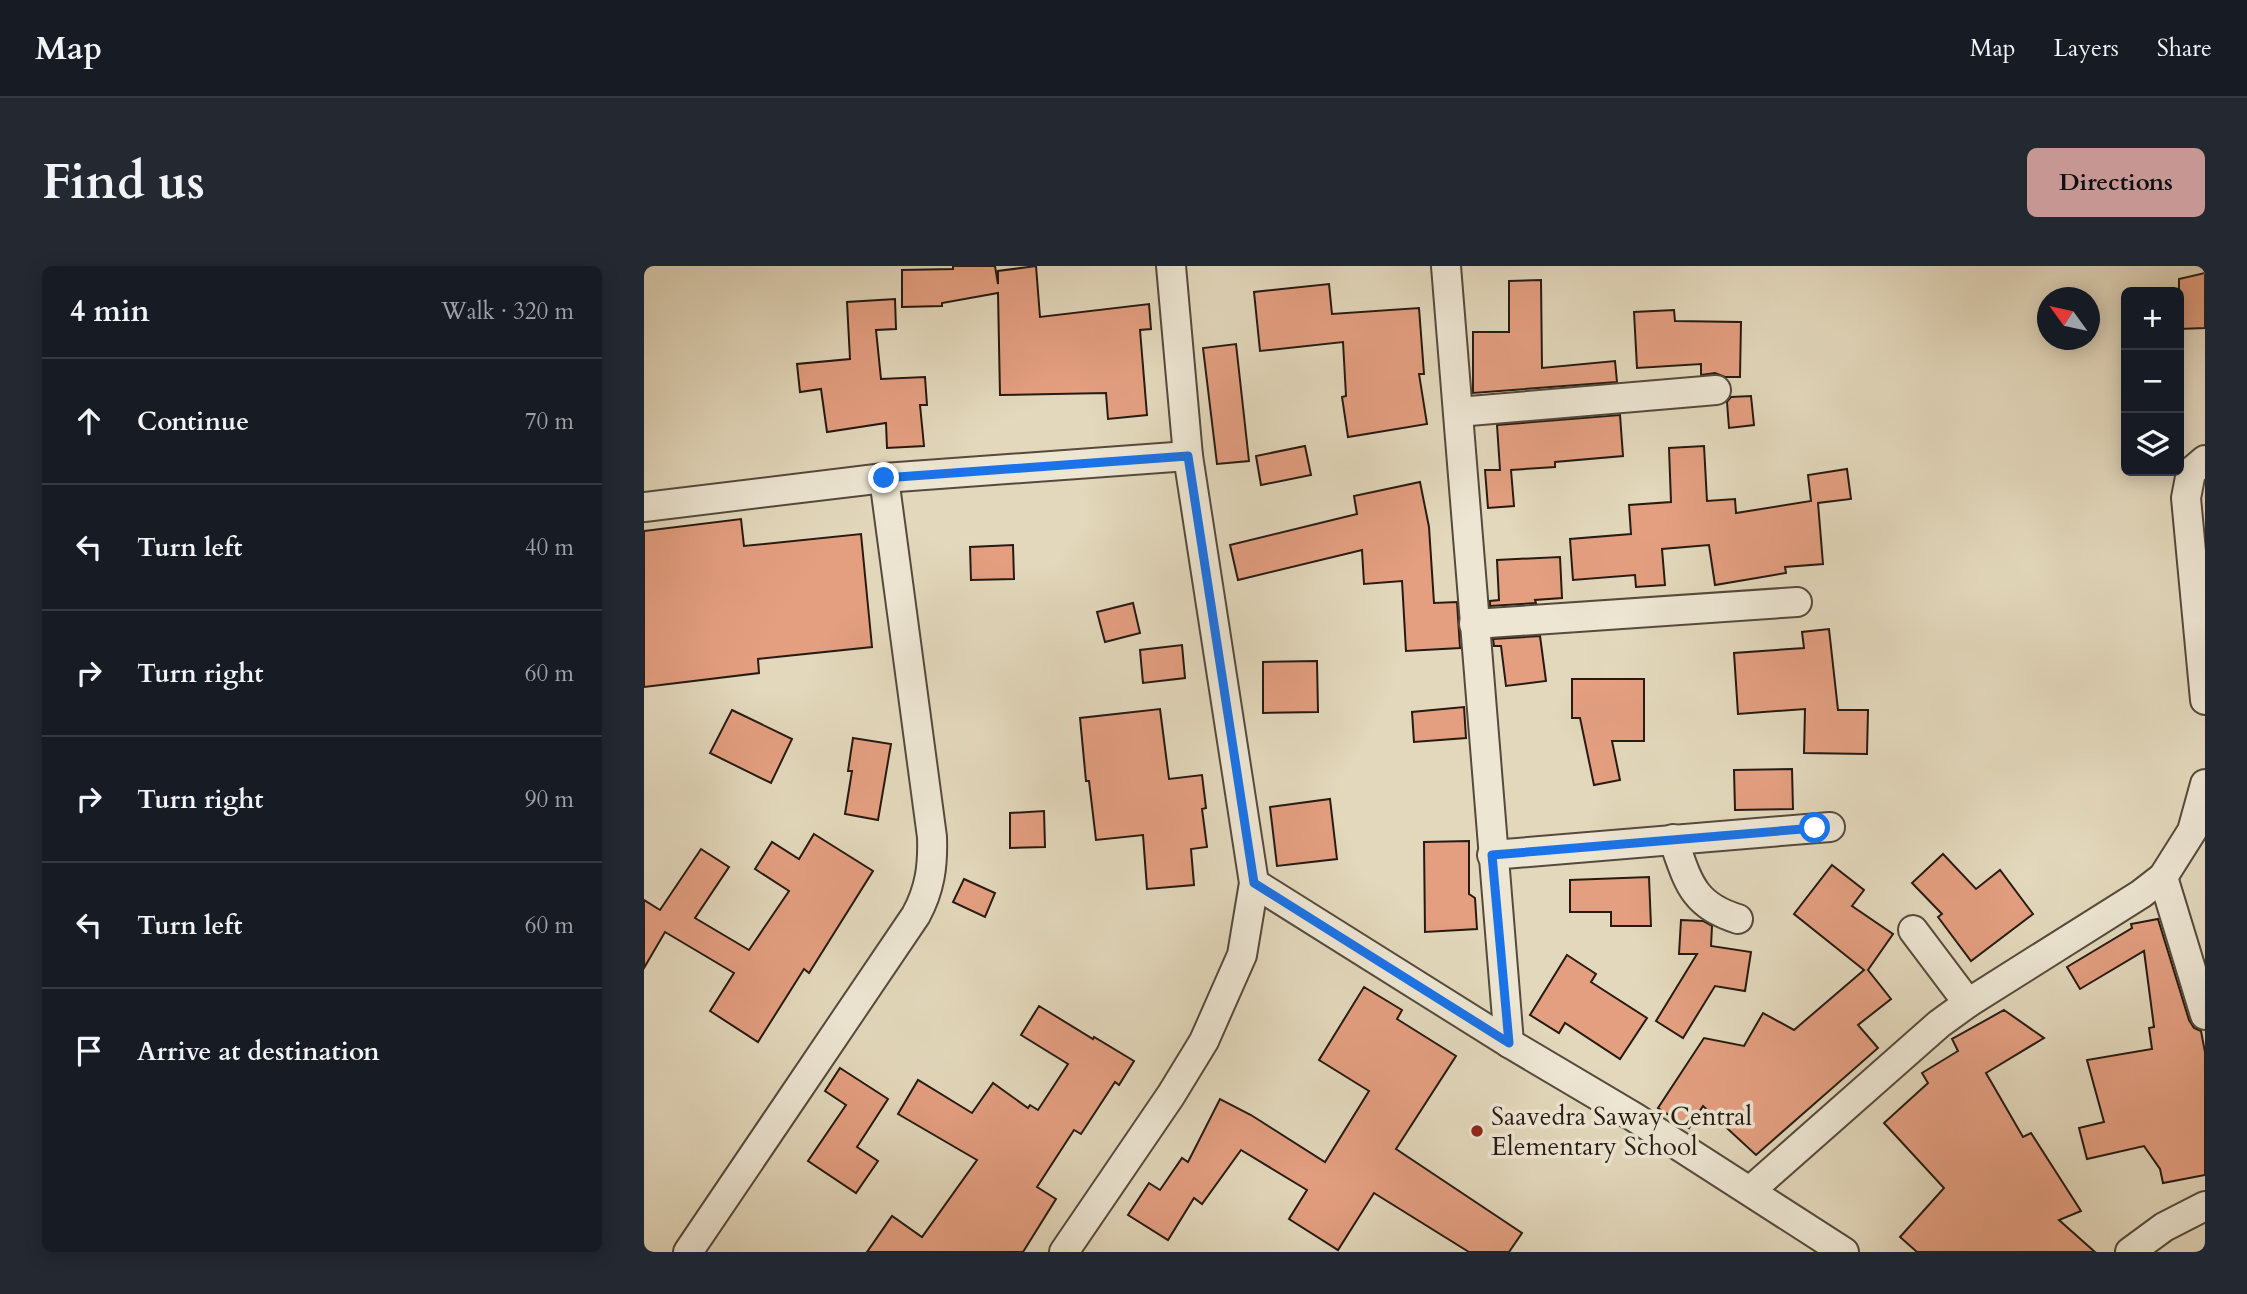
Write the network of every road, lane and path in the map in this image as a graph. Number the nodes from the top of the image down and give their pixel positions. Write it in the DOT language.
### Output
graph roads {
  1 [pos="1171,266"];
  2 [pos="1446,266"];
  3 [pos="1716,390"];
  4 [pos="1458,412"];
  5 [pos="1188,456"];
  6 [pos="2205,460"];
  7 [pos="884,478"];
  8 [pos="644,507"];
  9 [pos="1797,602"];
  10 [pos="1474,624"];
  11 [pos="2205,700"];
  12 [pos="2205,784"];
  13 [pos="1830,827"];
  14 [pos="1673,839"];
  15 [pos="1492,855"];
  16 [pos="2163,877"];
  17 [pos="1254,883"];
  18 [pos="1738,919"];
  19 [pos="1913,930"];
  20 [pos="1968,1003"];
  21 [pos="2205,1015"];
  22 [pos="1509,1043"];
  23 [pos="1751,1190"];
  24 [pos="2205,1206"];
  25 [pos="688,1252"];
  26 [pos="1064,1252"];
  27 [pos="1844,1252"];
  28 [pos="2130,1252"];
  1 -- 5 [label="street"];
  2 -- 4 [label="street"];
  3 -- 4 [label="street"];
  4 -- 10 [label="street"];
  5 -- 7 [label="street"];
  5 -- 17 [label="street"];
  6 -- 11 [label="street"];
  7 -- 8 [label="street"];
  7 -- 25 [label="street"];
  9 -- 10 [label="street"];
  10 -- 15 [label="street"];
  12 -- 16 [label="street"];
  13 -- 14 [label="street"];
  14 -- 15 [label="street"];
  14 -- 18 [label="street"];
  15 -- 22 [label="street"];
  16 -- 20 [label="street"];
  16 -- 21 [label="street"];
  17 -- 22 [label="street"];
  17 -- 26 [label="street"];
  19 -- 20 [label="street"];
  20 -- 23 [label="street"];
  22 -- 23 [label="street"];
  23 -- 27 [label="street"];
  24 -- 28 [label="street"];
}
